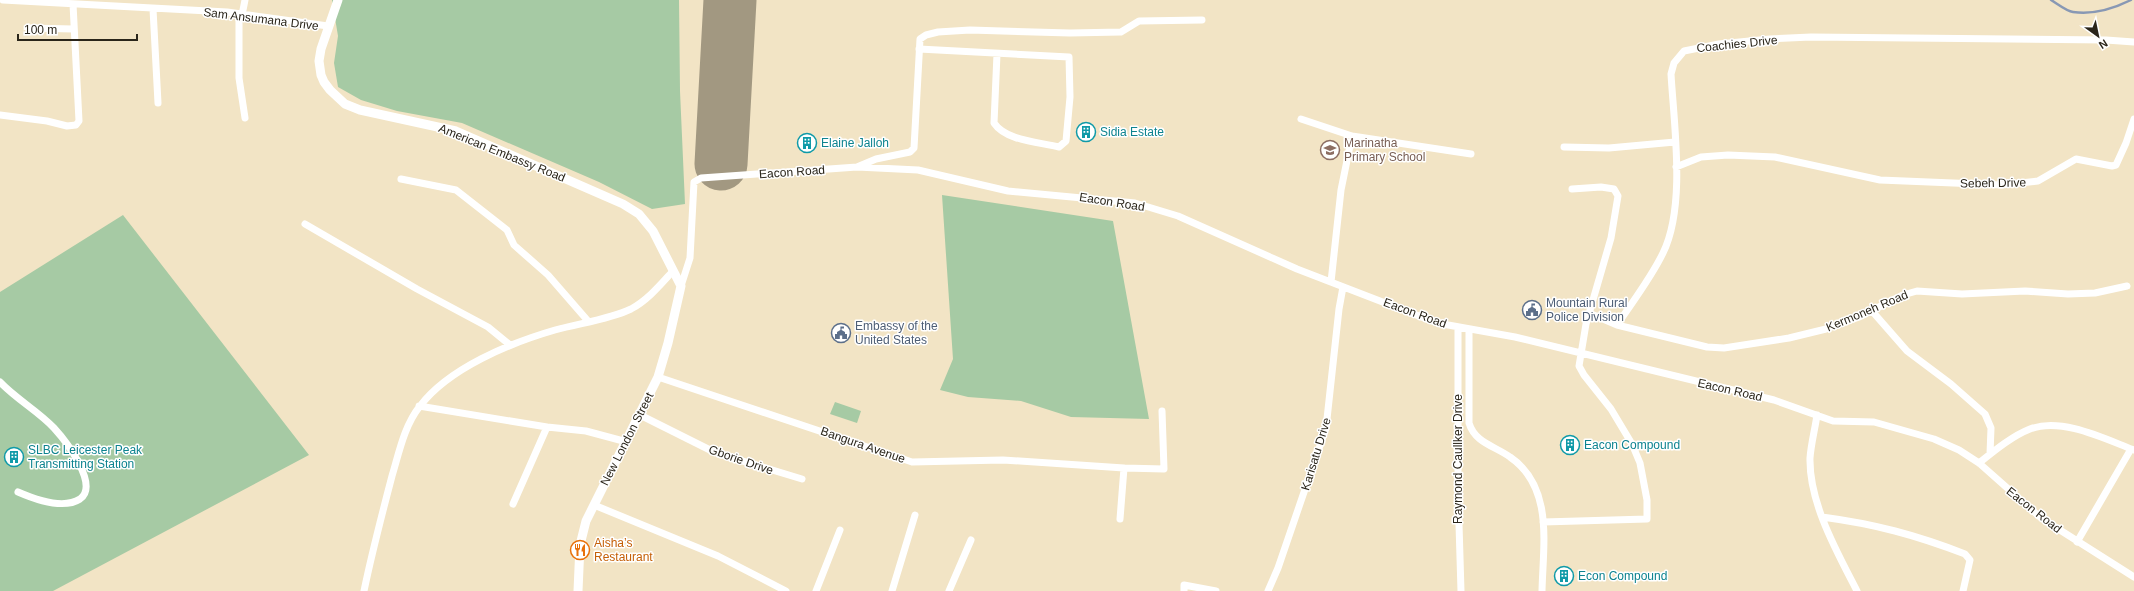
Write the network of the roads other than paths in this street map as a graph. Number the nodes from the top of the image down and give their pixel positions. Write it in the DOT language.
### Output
graph roads {
  1 [pos="3,0"];
  2 [pos="245,0"];
  3 [pos="338,0"];
  4 [pos="50,1"];
  5 [pos="73,4"];
  6 [pos="153,9"];
  7 [pos="241,14"];
  8 [pos="1202,20"];
  9 [pos="328,26"];
  10 [pos="29,28"];
  11 [pos="73,29"];
  12 [pos="2134,42"];
  13 [pos="919,49"];
  14 [pos="997,54"];
  15 [pos="158,103"];
  16 [pos="0,115"];
  17 [pos="245,118"];
  18 [pos="1301,119"];
  19 [pos="2134,119"];
  20 [pos="1352,136"];
  21 [pos="1675,142"];
  22 [pos="1564,146"];
  23 [pos="1470,154"];
  24 [pos="856,167"];
  25 [pos="1676,167"];
  26 [pos="401,178"];
  27 [pos="1572,189"];
  28 [pos="305,224"];
  29 [pos="674,271"];
  30 [pos="1331,282"];
  31 [pos="681,286"];
  32 [pos="2127,286"];
  33 [pos="1344,287"];
  34 [pos="1872,311"];
  35 [pos="1589,313"];
  36 [pos="588,321"];
  37 [pos="1617,325"];
  38 [pos="1458,328"];
  39 [pos="1469,329"];
  40 [pos="510,345"];
  41 [pos="1581,352"];
  42 [pos="658,377"];
  43 [pos="0,382"];
  44 [pos="419,406"];
  45 [pos="1162,411"];
  46 [pos="640,415"];
  47 [pos="1817,415"];
  48 [pos="547,427"];
  49 [pos="627,442"];
  50 [pos="2133,450"];
  51 [pos="1990,454"];
  52 [pos="1979,463"];
  53 [pos="1124,468"];
  54 [pos="802,480"];
  55 [pos="18,492"];
  56 [pos="513,504"];
  57 [pos="594,505"];
  58 [pos="915,515"];
  59 [pos="1822,517"];
  60 [pos="1120,519"];
  61 [pos="1543,522"];
  62 [pos="840,530"];
  63 [pos="971,540"];
  64 [pos="2077,542"];
  65 [pos="2134,577"];
  66 [pos="364,591"];
  67 [pos="578,591"];
  68 [pos="786,591"];
  69 [pos="816,591"];
  70 [pos="892,591"];
  71 [pos="949,591"];
  72 [pos="1184,591"];
  73 [pos="1216,591"];
  74 [pos="1268,591"];
  75 [pos="1461,591"];
  76 [pos="1542,591"];
  77 [pos="1857,591"];
  78 [pos="1963,591"];
  1 -- 4 [label="street, Sam Ansumana Drive"];
  2 -- 7 [label="street"];
  3 -- 9 [label="street, American Embassy Road"];
  4 -- 5 [label="street, Sam Ansumana Drive"];
  5 -- 6 [label="street, Sam Ansumana Drive"];
  5 -- 11 [label="street"];
  6 -- 7 [label="street, Sam Ansumana Drive"];
  6 -- 15 [label="street"];
  7 -- 9 [label="street, Sam Ansumana Drive"];
  7 -- 17 [label="street"];
  8 -- 13 [label="street"];
  9 -- 29 [label="street, American Embassy Road"];
  10 -- 11 [label="street"];
  11 -- 16 [label="street"];
  12 -- 21 [label="street, Coachies Drive"];
  13 -- 14 [label="street"];
  13 -- 24 [label="street"];
  14 -- 14 [label="street"];
  18 -- 20 [label="street"];
  19 -- 25 [label="street, Sebeh Drive"];
  20 -- 23 [label="street"];
  20 -- 30 [label="street"];
  21 -- 22 [label="street"];
  21 -- 25 [label="street, Coachies Drive"];
  24 -- 30 [label="street, Eacon Road"];
  24 -- 31 [label="street, Eacon Road"];
  25 -- 37 [label="street, Coachies Drive"];
  26 -- 36 [label="street"];
  27 -- 35 [label="street"];
  28 -- 40 [label="street"];
  29 -- 31 [label="street, American Embassy Road"];
  29 -- 36 [label="street"];
  30 -- 33 [label="street, Eacon Road"];
  31 -- 42 [label="street, New London Street"];
  32 -- 34 [label="street, Kermoneh Road"];
  33 -- 38 [label="street, Eacon Road"];
  33 -- 74 [label="street, Karisatu Drive"];
  34 -- 37 [label="street, Kermoneh Road"];
  34 -- 51 [label="street"];
  35 -- 37 [label="street, Kermoneh Road"];
  35 -- 41 [label="street"];
  36 -- 40 [label="street"];
  38 -- 39 [label="street, Eacon Road"];
  38 -- 75 [label="street, Raymond Caullker Drive"];
  39 -- 41 [label="street, Eacon Road"];
  39 -- 61 [label="street"];
  40 -- 44 [label="street"];
  41 -- 47 [label="street, Eacon Road"];
  41 -- 61 [label="street"];
  42 -- 46 [label="street, New London Street"];
  42 -- 53 [label="street, Bangura Avenue"];
  43 -- 55 [label="street"];
  44 -- 48 [label="street"];
  44 -- 66 [label="street"];
  45 -- 53 [label="street, Bangura Avenue"];
  46 -- 49 [label="street, New London Street"];
  46 -- 54 [label="street, Gborie Drive"];
  47 -- 52 [label="street, Eacon Road"];
  47 -- 59 [label="street"];
  48 -- 49 [label="street"];
  48 -- 56 [label="street"];
  49 -- 57 [label="street, New London Street"];
  50 -- 51 [label="street"];
  50 -- 64 [label="street"];
  51 -- 52 [label="street"];
  52 -- 64 [label="street, Eacon Road"];
  53 -- 60 [label="street"];
  57 -- 67 [label="street, New London Street"];
  57 -- 68 [label="street"];
  58 -- 70 [label="street"];
  59 -- 77 [label="street"];
  59 -- 78 [label="street"];
  61 -- 76 [label="street"];
  62 -- 69 [label="street"];
  63 -- 71 [label="street"];
  64 -- 65 [label="street, Eacon Road"];
  72 -- 73 [label="street"];
}
